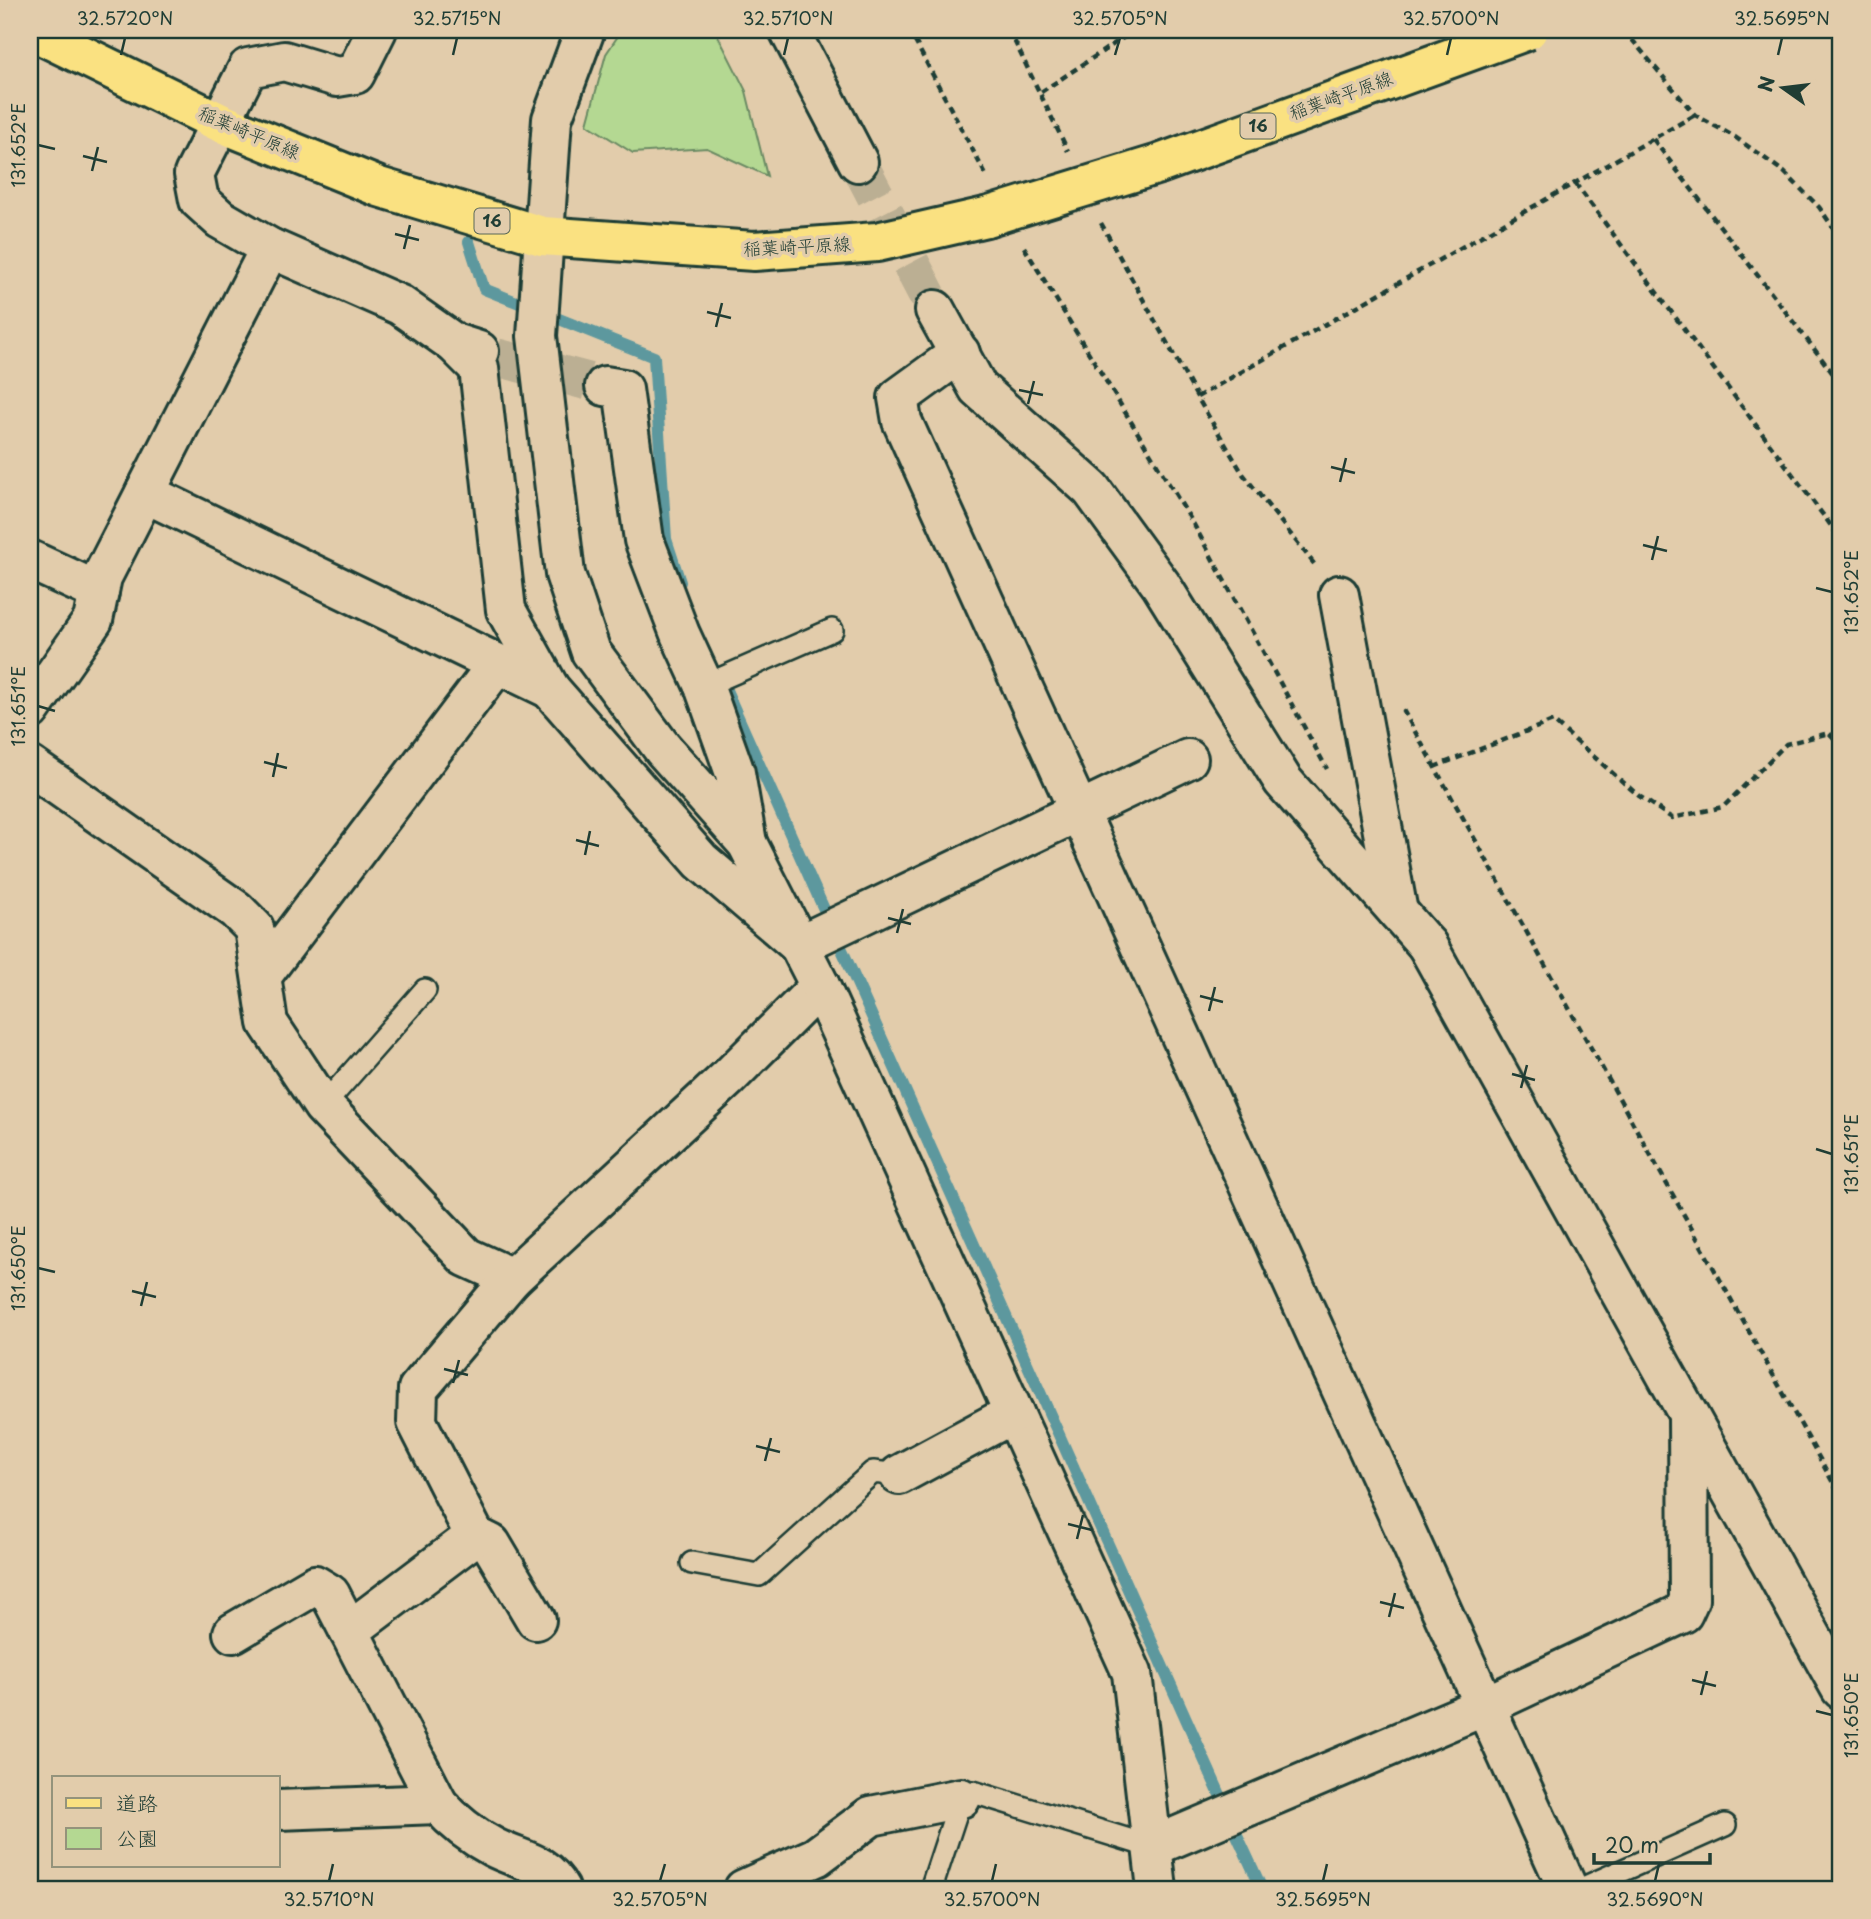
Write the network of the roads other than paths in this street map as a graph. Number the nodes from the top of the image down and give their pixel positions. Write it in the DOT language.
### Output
graph roads {
  1 [pos="32,30"];
  2 [pos="377,30"];
  3 [pos="585,30"];
  4 [pos="789,30"];
  5 [pos="1528,30"];
  6 [pos="219,122"];
  7 [pos="858,162"];
  8 [pos="542,236"];
  9 [pos="270,248"];
  10 [pos="935,310"];
  11 [pos="454,343"];
  12 [pos="960,353"];
  13 [pos="496,357"];
  14 [pos="606,386"];
  15 [pos="145,492"];
  16 [pos="30,560"];
  17 [pos="99,592"];
  18 [pos="1339,596"];
  19 [pos="832,630"];
  20 [pos="496,666"];
  21 [pos="704,687"];
  22 [pos="550,690"];
  23 [pos="30,710"];
  24 [pos="1188,759"];
  25 [pos="30,766"];
  26 [pos="1078,810"];
  27 [pos="747,843"];
  28 [pos="1398,912"];
  29 [pos="799,945"];
  30 [pos="262,974"];
  31 [pos="820,986"];
  32 [pos="425,990"];
  33 [pos="323,1106"];
  34 [pos="512,1278"];
  35 [pos="1688,1410"];
  36 [pos="1014,1413"];
  37 [pos="899,1475"];
  38 [pos="475,1536"];
  39 [pos="692,1563"];
  40 [pos="537,1620"];
  41 [pos="349,1631"];
  42 [pos="233,1633"];
  43 [pos="1841,1689"];
  44 [pos="1487,1705"];
  45 [pos="961,1798"];
  46 [pos="438,1804"];
  47 [pos="280,1810"];
  48 [pos="1725,1825"];
  49 [pos="1153,1847"];
  50 [pos="560,1889"];
  51 [pos="744,1889"];
  52 [pos="931,1889"];
  53 [pos="1157,1889"];
  54 [pos="1568,1889"];
  55 [pos="1581,1889"];
  1 -- 6 [label="main road, 稲葉崎平原線 / 16"];
  2 -- 6 [label="street"];
  3 -- 8 [label="street"];
  4 -- 7 [label="street"];
  5 -- 8 [label="main road, 稲葉崎平原線 / 16, bridge"];
  6 -- 8 [label="main road, 稲葉崎平原線 / 16"];
  6 -- 9 [label="street"];
  8 -- 27 [label="street"];
  9 -- 11 [label="street"];
  9 -- 15 [label="street"];
  10 -- 12 [label="street"];
  11 -- 13 [label="street"];
  11 -- 22 [label="street"];
  12 -- 26 [label="street"];
  12 -- 28 [label="street"];
  14 -- 21 [label="street"];
  15 -- 17 [label="street"];
  15 -- 20 [label="street"];
  16 -- 17 [label="street"];
  17 -- 23 [label="street"];
  18 -- 28 [label="street"];
  19 -- 21 [label="lane"];
  20 -- 22 [label="street"];
  20 -- 30 [label="street"];
  21 -- 27 [label="street"];
  22 -- 29 [label="street"];
  24 -- 26 [label="street"];
  25 -- 30 [label="street"];
  26 -- 29 [label="street"];
  26 -- 44 [label="street"];
  27 -- 29 [label="street"];
  28 -- 35 [label="street"];
  29 -- 31 [label="street"];
  30 -- 33 [label="street"];
  31 -- 34 [label="street"];
  31 -- 36 [label="street"];
  32 -- 33 [label="lane"];
  33 -- 34 [label="street"];
  34 -- 38 [label="street"];
  35 -- 43 [label="street"];
  35 -- 44 [label="street"];
  36 -- 37 [label="street"];
  36 -- 49 [label="street"];
  37 -- 39 [label="lane"];
  38 -- 40 [label="street"];
  38 -- 41 [label="street"];
  41 -- 42 [label="street"];
  41 -- 46 [label="street"];
  44 -- 49 [label="street"];
  44 -- 54 [label="street"];
  45 -- 49 [label="lane"];
  45 -- 51 [label="street"];
  45 -- 52 [label="lane"];
  46 -- 47 [label="street"];
  46 -- 50 [label="street"];
  48 -- 55 [label="lane"];
  49 -- 53 [label="street"];
}
